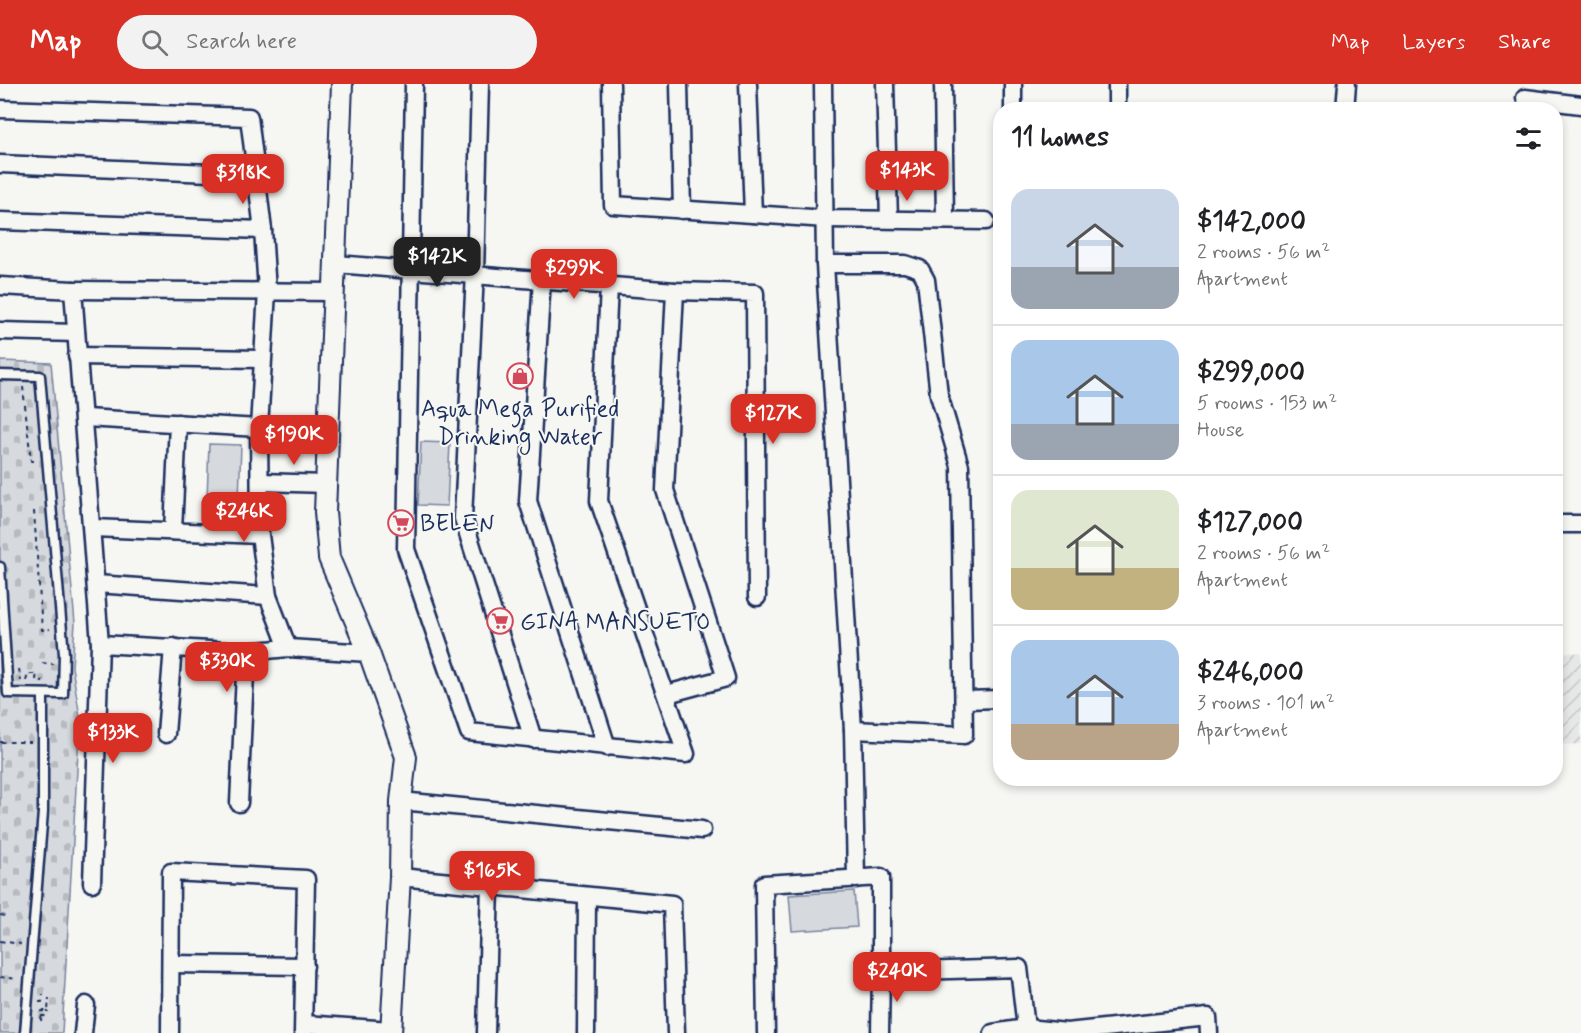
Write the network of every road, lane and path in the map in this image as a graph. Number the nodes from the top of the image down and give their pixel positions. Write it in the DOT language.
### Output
graph roads {
  1 [pos="342,84"];
  2 [pos="414,84"];
  3 [pos="480,84"];
  4 [pos="611,84"];
  5 [pos="679,84"];
  6 [pos="748,84"];
  7 [pos="823,84"];
  8 [pos="885,84"];
  9 [pos="943,84"];
  10 [pos="1013,84"];
  11 [pos="1117,84"];
  12 [pos="1347,84"];
  13 [pos="1525,98"];
  14 [pos="1013,102"];
  15 [pos="1117,102"];
  16 [pos="1346,102"];
  17 [pos="1557,102"];
  18 [pos="1563,103"];
  19 [pos="1581,105"];
  20 [pos="0,109"];
  21 [pos="0,164"];
  22 [pos="257,175"];
  23 [pos="682,210"];
  24 [pos="753,214"];
  25 [pos="827,219"];
  26 [pos="889,219"];
  27 [pos="945,219"];
  28 [pos="0,221"];
  29 [pos="986,221"];
  30 [pos="263,230"];
  31 [pos="336,264"];
  32 [pos="825,264"];
  33 [pos="411,269"];
  34 [pos="475,273"];
  35 [pos="542,279"];
  36 [pos="0,286"];
  37 [pos="609,286"];
  38 [pos="73,290"];
  39 [pos="267,291"];
  40 [pos="675,291"];
  41 [pos="334,292"];
  42 [pos="0,331"];
  43 [pos="76,333"];
  44 [pos="77,356"];
  45 [pos="261,359"];
  46 [pos="0,375"];
  47 [pos="21,375"];
  48 [pos="85,418"];
  49 [pos="178,423"];
  50 [pos="259,428"];
  51 [pos="32,461"];
  52 [pos="261,482"];
  53 [pos="326,484"];
  54 [pos="34,511"];
  55 [pos="1563,524"];
  56 [pos="1581,524"];
  57 [pos="93,528"];
  58 [pos="173,531"];
  59 [pos="260,535"];
  60 [pos="0,567"];
  61 [pos="96,584"];
  62 [pos="268,596"];
  63 [pos="757,597"];
  64 [pos="62,629"];
  65 [pos="100,644"];
  66 [pos="173,647"];
  67 [pos="288,648"];
  68 [pos="246,652"];
  69 [pos="369,653"];
  70 [pos="6,657"];
  71 [pos="48,694"];
  72 [pos="667,694"];
  73 [pos="993,699"];
  74 [pos="964,700"];
  75 [pos="853,730"];
  76 [pos="166,734"];
  77 [pos="533,739"];
  78 [pos="0,742"];
  79 [pos="43,742"];
  80 [pos="607,747"];
  81 [pos="401,801"];
  82 [pos="239,803"];
  83 [pos="702,830"];
  84 [pos="400,877"];
  85 [pos="856,879"];
  86 [pos="92,883"];
  87 [pos="490,885"];
  88 [pos="587,896"];
  89 [pos="0,915"];
  90 [pos="6,916"];
  91 [pos="0,941"];
  92 [pos="31,945"];
  93 [pos="171,964"];
  94 [pos="304,966"];
  95 [pos="881,972"];
  96 [pos="0,977"];
  97 [pos="29,980"];
  98 [pos="49,998"];
  99 [pos="86,1005"];
  100 [pos="41,1021"];
  101 [pos="303,1028"];
  102 [pos="1026,1028"];
  103 [pos="391,1031"];
  104 [pos="25,1033"];
  105 [pos="83,1033"];
  106 [pos="170,1033"];
  107 [pos="486,1033"];
  108 [pos="585,1033"];
  109 [pos="676,1033"];
  110 [pos="766,1033"];
  111 [pos="879,1033"];
  112 [pos="993,1033"];
  113 [pos="1067,1033"];
  114 [pos="1209,1033"];
  1 -- 31 [label="street"];
  2 -- 33 [label="street"];
  3 -- 34 [label="street"];
  4 -- 23 [label="street"];
  5 -- 23 [label="street"];
  6 -- 24 [label="street"];
  7 -- 25 [label="street"];
  8 -- 26 [label="street"];
  9 -- 27 [label="street"];
  10 -- 14 [label="street"];
  11 -- 15 [label="street"];
  12 -- 16 [label="street"];
  13 -- 17 [label="street"];
  18 -- 19 [label="street"];
  20 -- 22 [label="street"];
  21 -- 22 [label="street"];
  22 -- 30 [label="street"];
  23 -- 24 [label="street"];
  24 -- 25 [label="street"];
  25 -- 26 [label="street"];
  25 -- 32 [label="street"];
  26 -- 27 [label="street"];
  27 -- 29 [label="street"];
  28 -- 30 [label="street"];
  30 -- 39 [label="street"];
  31 -- 33 [label="street"];
  31 -- 41 [label="street"];
  32 -- 74 [label="street"];
  32 -- 75 [label="street"];
  33 -- 34 [label="street"];
  33 -- 77 [label="street"];
  34 -- 35 [label="street"];
  34 -- 77 [label="street"];
  35 -- 37 [label="street"];
  35 -- 80 [label="street"];
  36 -- 38 [label="street"];
  37 -- 40 [label="street"];
  37 -- 72 [label="street"];
  38 -- 39 [label="street"];
  38 -- 43 [label="street"];
  39 -- 41 [label="street"];
  39 -- 45 [label="street"];
  40 -- 63 [label="street"];
  40 -- 72 [label="street"];
  41 -- 53 [label="street"];
  42 -- 43 [label="street"];
  43 -- 44 [label="street"];
  44 -- 45 [label="street"];
  44 -- 48 [label="street"];
  45 -- 50 [label="street"];
  46 -- 47 [label="lane"];
  47 -- 51 [label="path"];
  47 -- 64 [label="lane"];
  48 -- 49 [label="street"];
  48 -- 57 [label="street"];
  49 -- 50 [label="street"];
  49 -- 58 [label="street"];
  50 -- 52 [label="street"];
  52 -- 53 [label="street"];
  52 -- 59 [label="street"];
  53 -- 69 [label="street"];
  54 -- 64 [label="path"];
  55 -- 56 [label="street"];
  57 -- 58 [label="street"];
  57 -- 61 [label="street"];
  58 -- 59 [label="street"];
  59 -- 62 [label="street"];
  60 -- 70 [label="lane"];
  61 -- 62 [label="street"];
  61 -- 65 [label="street"];
  62 -- 67 [label="street"];
  64 -- 71 [label="lane"];
  65 -- 66 [label="street"];
  65 -- 86 [label="street"];
  66 -- 68 [label="street"];
  66 -- 76 [label="street"];
  67 -- 68 [label="street"];
  67 -- 69 [label="street"];
  68 -- 82 [label="street"];
  69 -- 81 [label="street"];
  70 -- 71 [label="lane"];
  70 -- 71 [label="path"];
  71 -- 79 [label="lane"];
  72 -- 80 [label="street"];
  73 -- 74 [label="street"];
  74 -- 75 [label="street"];
  75 -- 85 [label="street"];
  77 -- 80 [label="street"];
  78 -- 79 [label="path"];
  79 -- 92 [label="lane"];
  81 -- 83 [label="street"];
  81 -- 84 [label="street"];
  84 -- 87 [label="street"];
  84 -- 103 [label="street"];
  85 -- 95 [label="street"];
  85 -- 110 [label="street"];
  87 -- 88 [label="street"];
  87 -- 107 [label="street"];
  88 -- 108 [label="street"];
  88 -- 109 [label="street"];
  89 -- 90 [label="path"];
  91 -- 92 [label="path"];
  92 -- 97 [label="lane"];
  93 -- 94 [label="street"];
  93 -- 94 [label="street"];
  93 -- 106 [label="street"];
  94 -- 101 [label="street"];
  95 -- 102 [label="street"];
  95 -- 111 [label="street"];
  96 -- 97 [label="path"];
  97 -- 104 [label="lane"];
  98 -- 100 [label="path"];
  99 -- 105 [label="street"];
  101 -- 103 [label="street"];
  102 -- 112 [label="street"];
  102 -- 113 [label="street"];
  113 -- 114 [label="street"];
}
